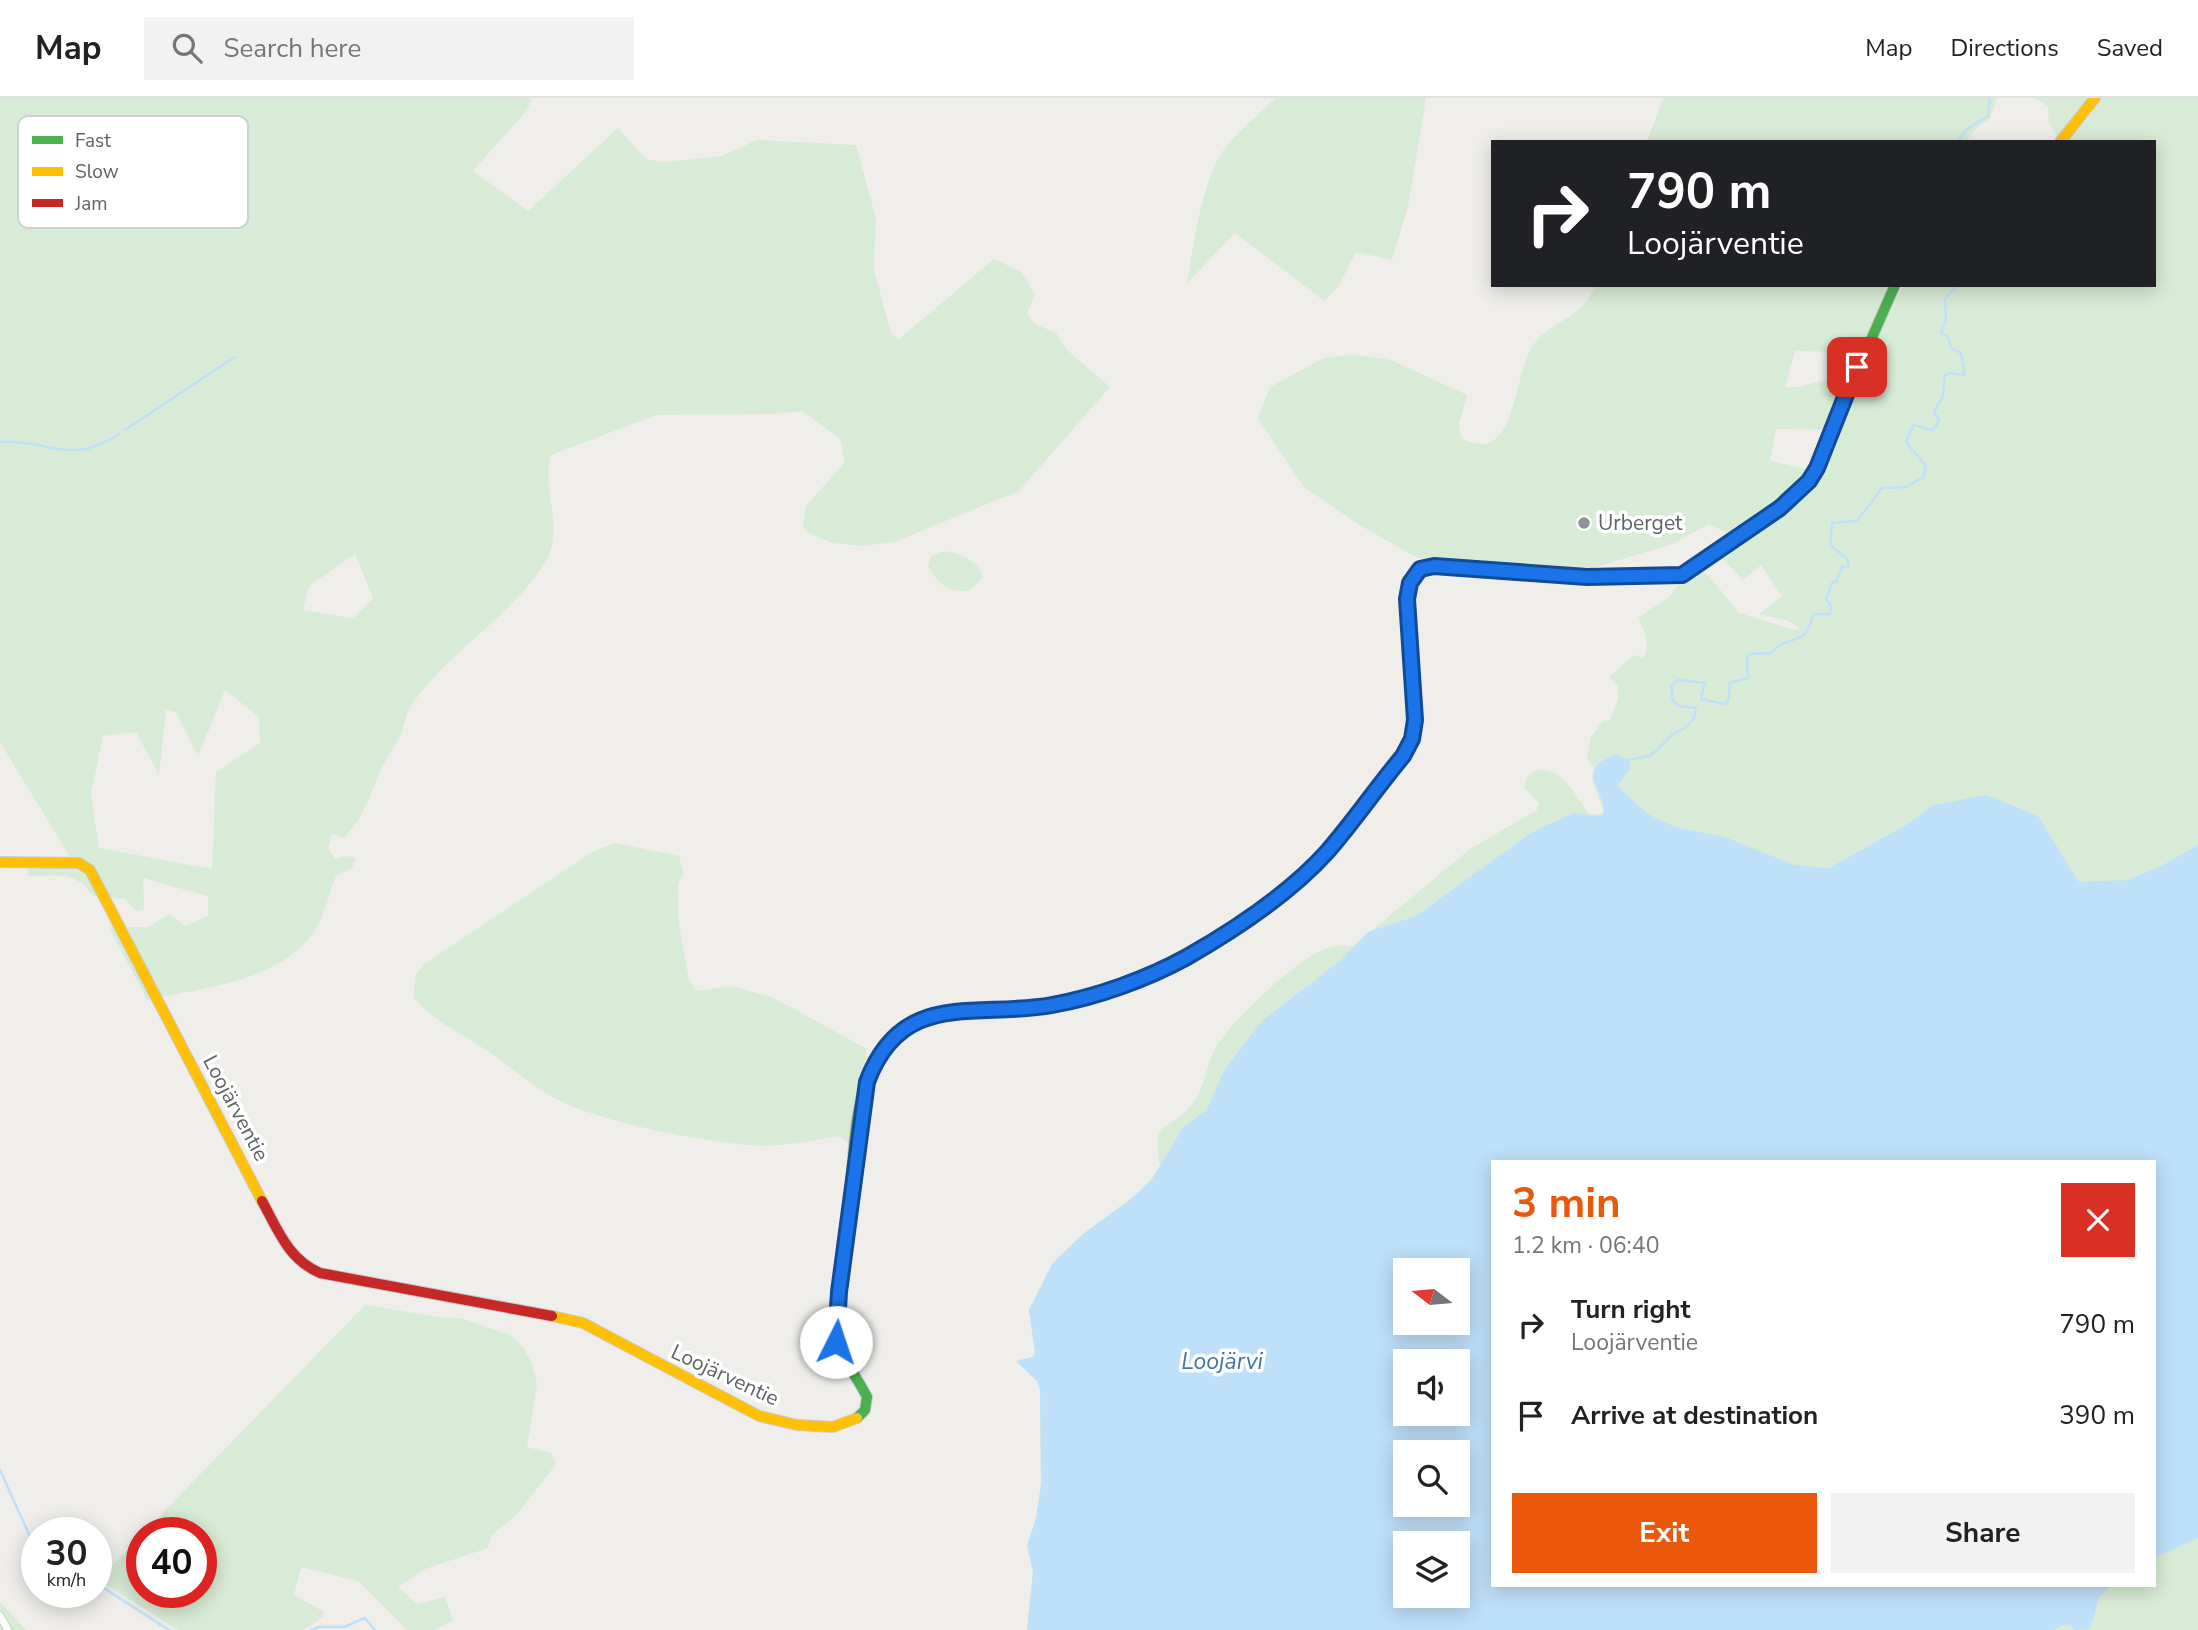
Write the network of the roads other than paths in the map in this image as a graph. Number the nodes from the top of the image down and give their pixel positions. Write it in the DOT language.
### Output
graph roads {
  1 [pos="2095,98"];
  2 [pos="2062,140"];
  3 [pos="1894,287"];
  4 [pos="0,862"];
  5 [pos="0,1616"];
  6 [pos="8,1630"];
  1 -- 2 [label="street"];
  3 -- 4 [label="street, Loojärventie"];
  5 -- 6 [label="street"];
}
